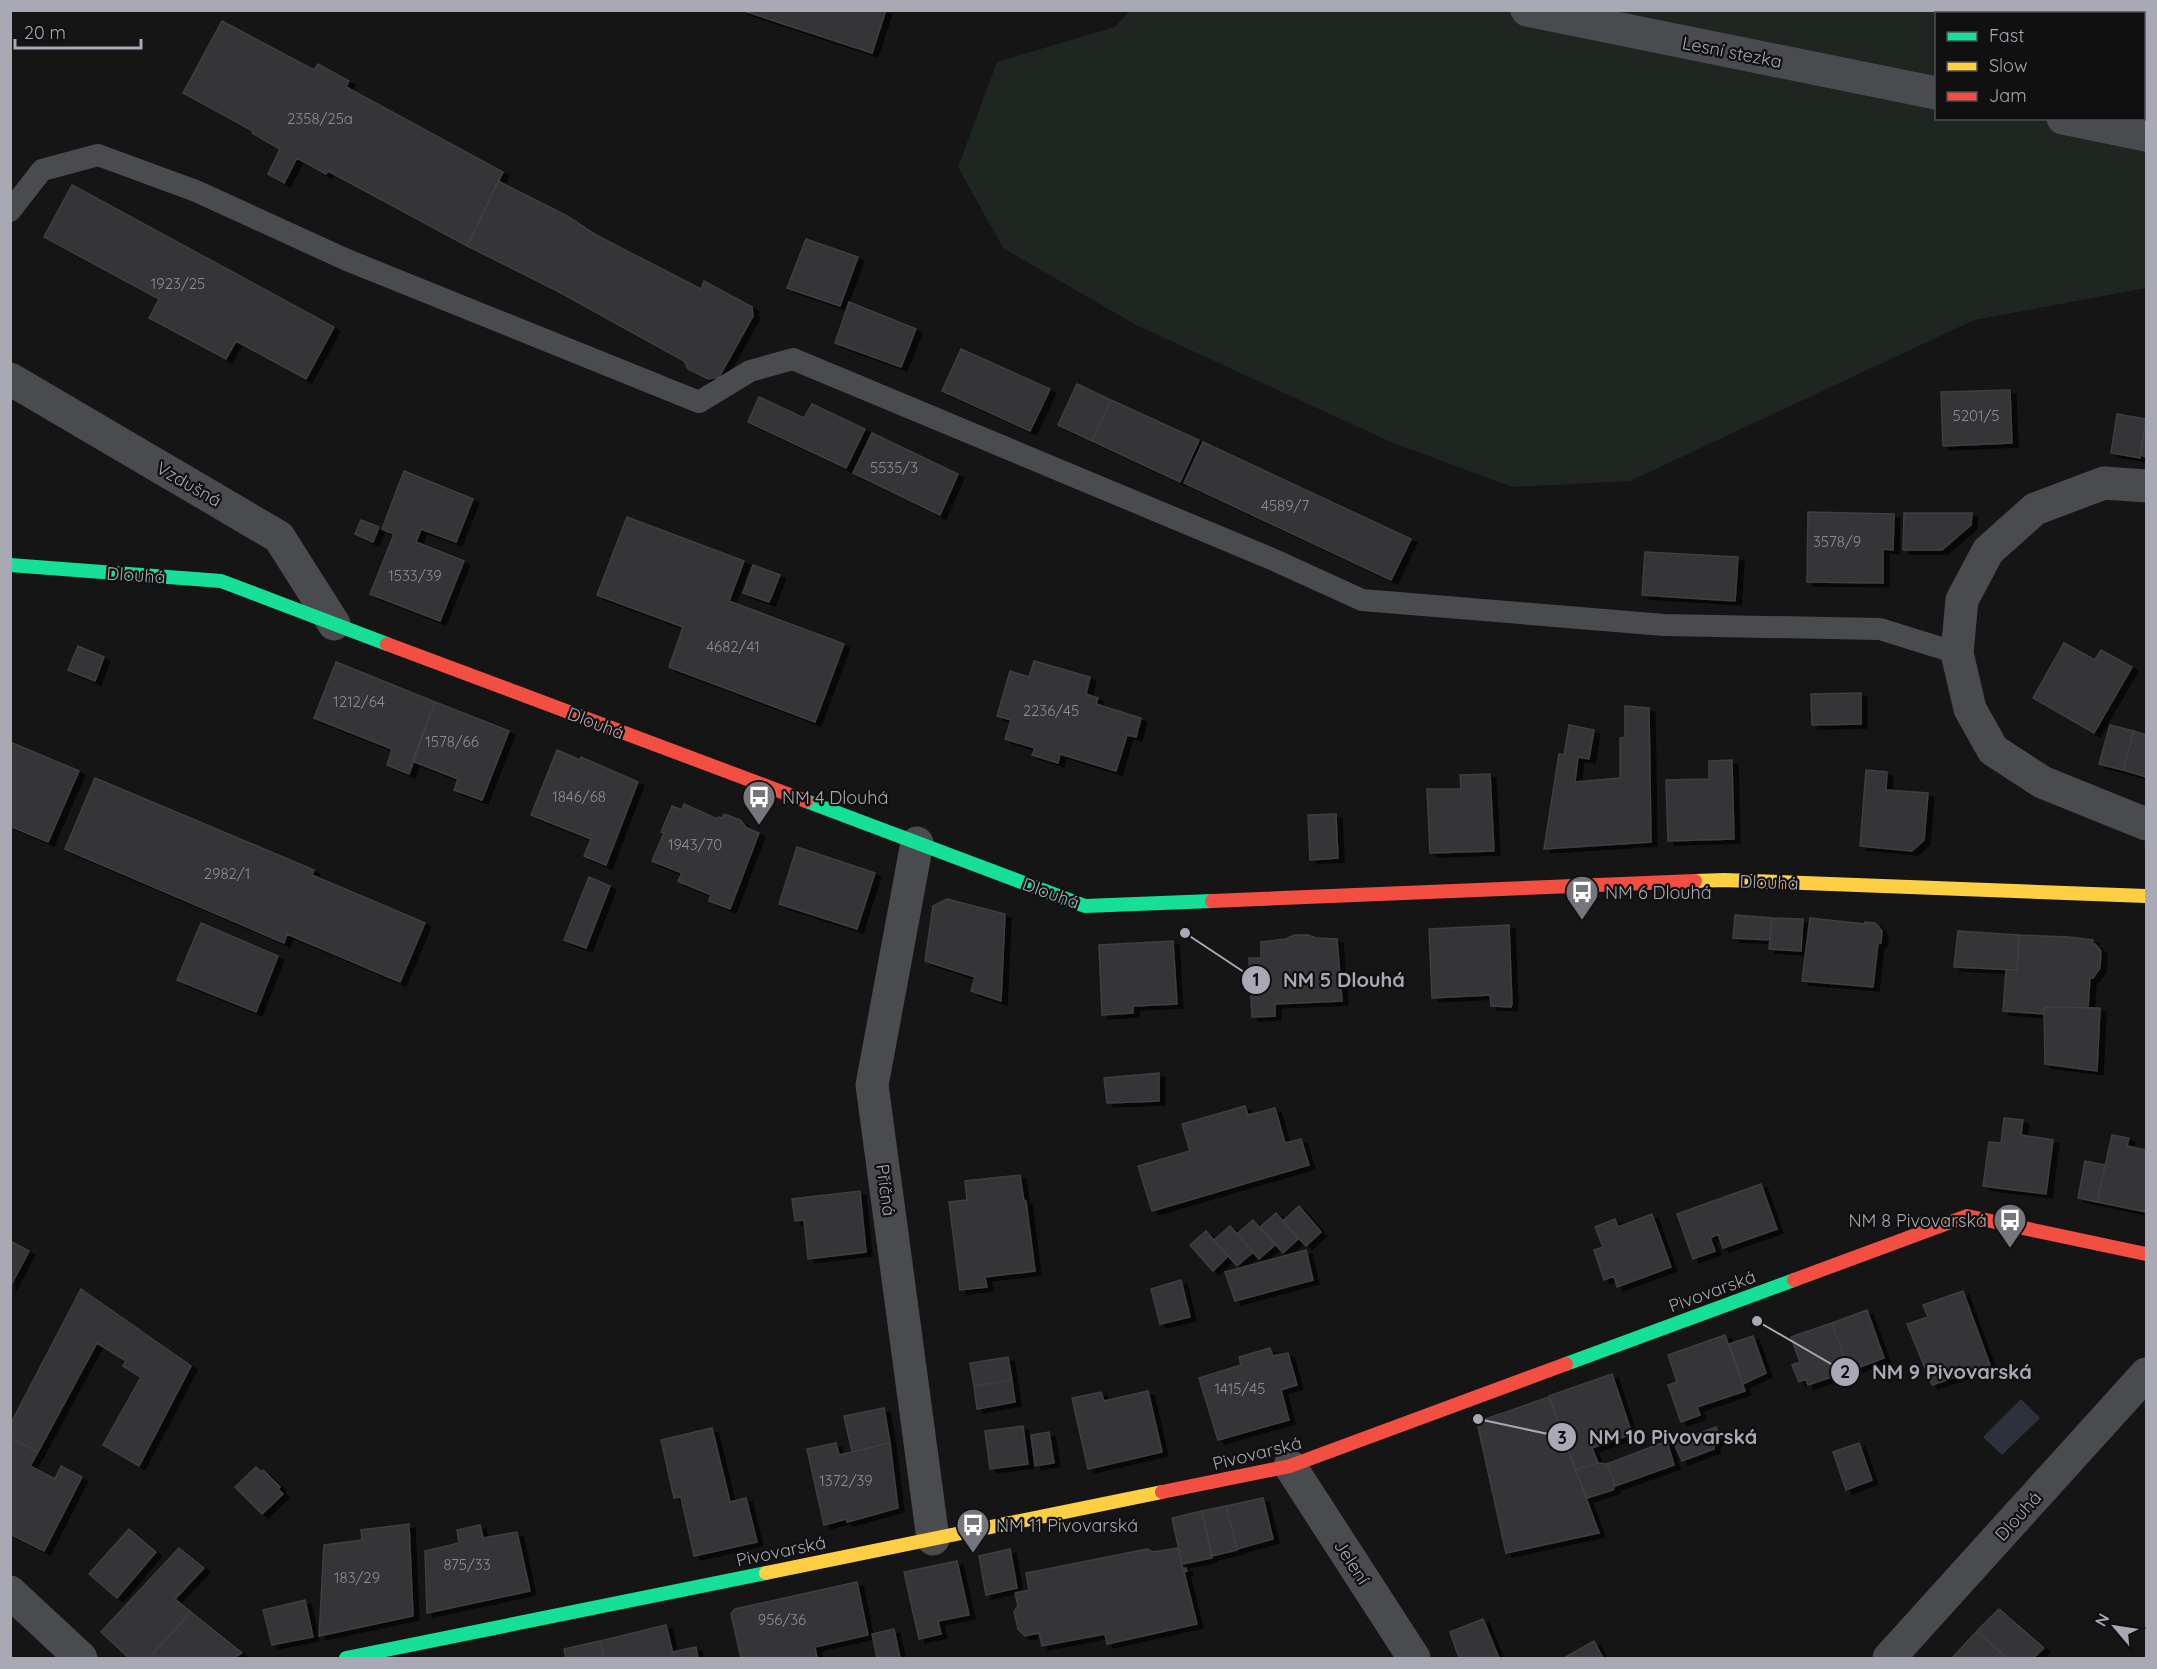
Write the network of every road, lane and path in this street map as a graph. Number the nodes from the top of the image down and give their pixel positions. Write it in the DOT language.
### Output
graph roads {
  1 [pos="1527,10"];
  2 [pos="1935,93"];
  3 [pos="2073,120"];
  4 [pos="2146,135"];
  5 [pos="10,211"];
  6 [pos="10,379"];
  7 [pos="2146,486"];
  8 [pos="10,565"];
  9 [pos="334,624"];
  10 [pos="1957,653"];
  11 [pos="2146,824"];
  12 [pos="917,843"];
  13 [pos="2146,896"];
  14 [pos="2146,1254"];
  15 [pos="2146,1374"];
  16 [pos="1290,1466"];
  17 [pos="933,1539"];
  18 [pos="10,1592"];
  19 [pos="81,1659"];
  20 [pos="346,1659"];
  21 [pos="1414,1659"];
  22 [pos="1889,1659"];
  1 -- 2 [label="street, Lesní stezka"];
  3 -- 4 [label="street"];
  5 -- 10 [label="lane"];
  6 -- 9 [label="street, Vzdušná"];
  7 -- 10 [label="street"];
  8 -- 9 [label="street, Dlouhá"];
  9 -- 12 [label="street, Dlouhá"];
  10 -- 11 [label="street"];
  12 -- 13 [label="street, Dlouhá"];
  12 -- 17 [label="street, Příčná"];
  14 -- 16 [label="street, Pivovarská"];
  15 -- 22 [label="street, Dlouhá"];
  16 -- 17 [label="street, Pivovarská"];
  16 -- 21 [label="street, Jelení"];
  17 -- 20 [label="street, Pivovarská"];
  18 -- 19 [label="street"];
}
